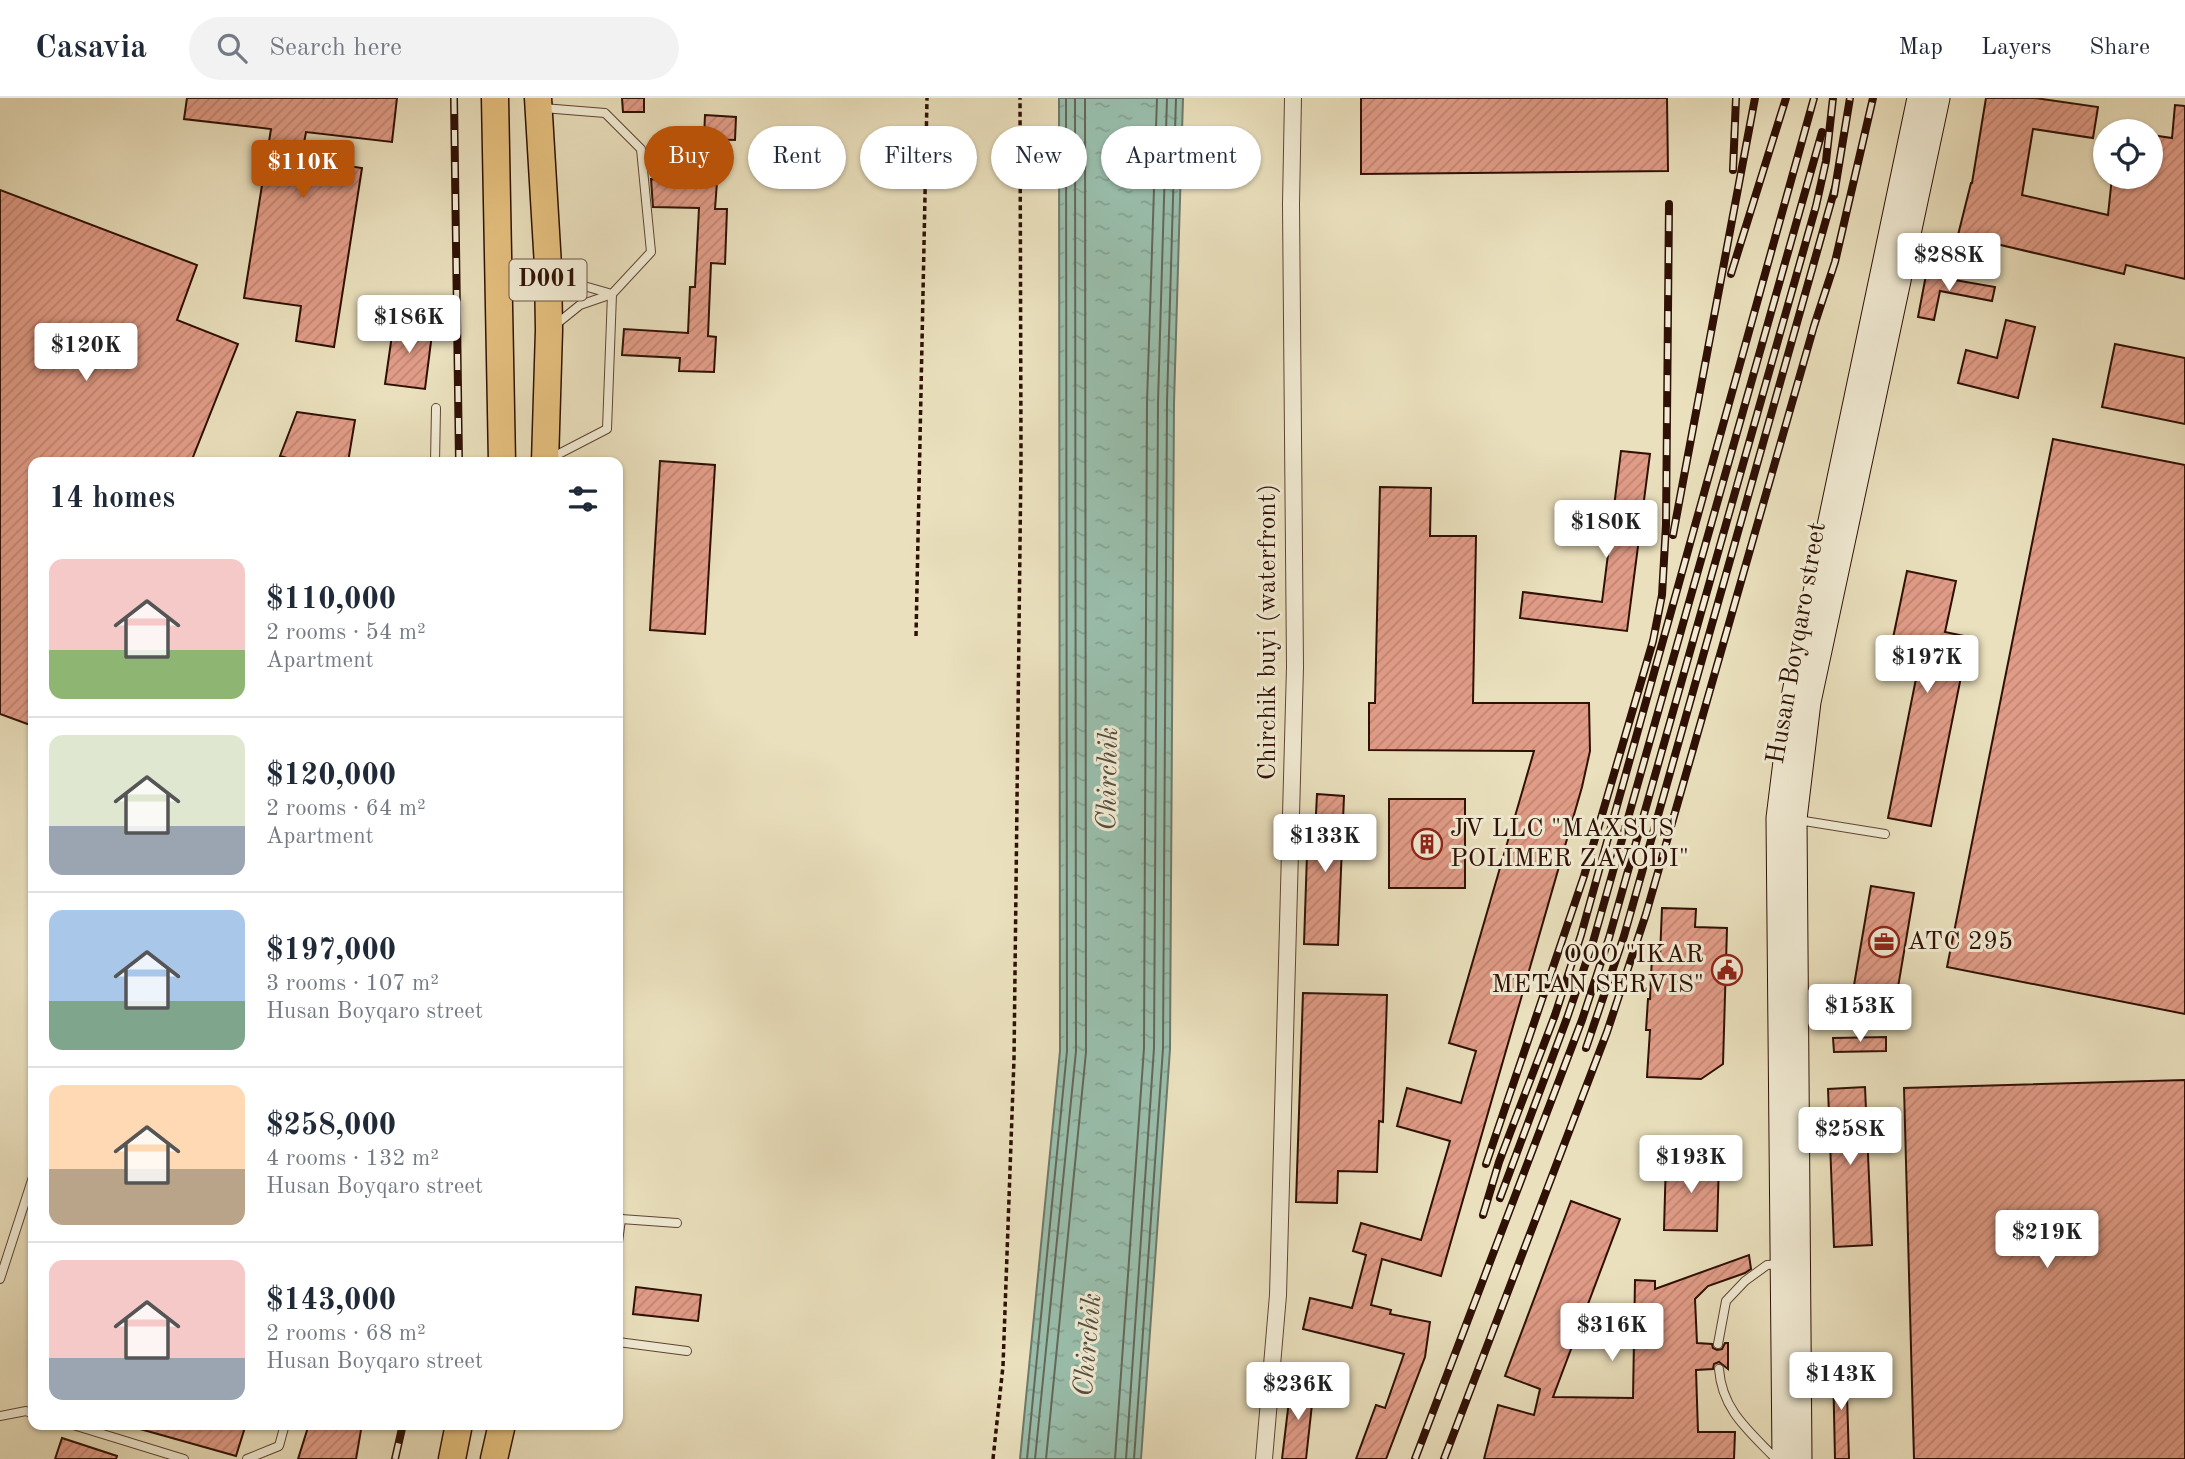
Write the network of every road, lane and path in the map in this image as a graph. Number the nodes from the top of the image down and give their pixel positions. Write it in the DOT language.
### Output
graph roads {
  1 [pos="495,98"];
  2 [pos="927,98"];
  3 [pos="1020,98"];
  4 [pos="1293,98"];
  5 [pos="1919,98"];
  6 [pos="1938,98"];
  7 [pos="538,103"];
  8 [pos="548,267"];
  9 [pos="612,294"];
  10 [pos="549,330"];
  11 [pos="436,408"];
  12 [pos="435,457"];
  13 [pos="502,457"];
  14 [pos="545,457"];
  15 [pos="554,457"];
  16 [pos="916,636"];
  17 [pos="1786,818"];
  18 [pos="1885,834"];
  19 [pos="28,1192"];
  20 [pos="623,1217"];
  21 [pos="677,1223"];
  22 [pos="1782,1264"];
  23 [pos="0,1279"];
  24 [pos="623,1343"];
  25 [pos="1718,1344"];
  26 [pos="687,1351"];
  27 [pos="1719,1369"];
  28 [pos="28,1412"];
  29 [pos="0,1416"];
  30 [pos="89,1430"];
  31 [pos="283,1430"];
  32 [pos="458,1430"];
  33 [pos="501,1430"];
  34 [pos="184,1459"];
  35 [pos="247,1459"];
  36 [pos="453,1459"];
  37 [pos="494,1459"];
  38 [pos="993,1459"];
  39 [pos="1264,1459"];
  40 [pos="1776,1459"];
  41 [pos="1784,1459"];
  42 [pos="1800,1459"];
  1 -- 13 [label="highway, D001"];
  2 -- 16 [label="path"];
  3 -- 38 [label="path"];
  4 -- 39 [label="street, Chirchik buyi (waterfront)"];
  5 -- 17 [label="main road, Husan Boyqaro street"];
  6 -- 17 [label="main road, Husan Boyqaro street"];
  7 -- 8 [label="highway, D001"];
  7 -- 9 [label="lane"];
  8 -- 9 [label="lane"];
  8 -- 10 [label="highway, D001"];
  9 -- 10 [label="lane"];
  9 -- 15 [label="lane"];
  10 -- 14 [label="highway, D001"];
  11 -- 12 [label="lane"];
  17 -- 18 [label="lane"];
  17 -- 22 [label="main road, Husan Boyqaro street"];
  17 -- 42 [label="main road, Husan Boyqaro street"];
  19 -- 23 [label="lane"];
  20 -- 21 [label="lane"];
  22 -- 25 [label="lane"];
  22 -- 41 [label="main road, Husan Boyqaro street"];
  24 -- 26 [label="lane"];
  27 -- 40 [label="lane"];
  28 -- 29 [label="lane"];
  30 -- 34 [label="lane"];
  31 -- 35 [label="lane"];
  32 -- 36 [label="highway"];
  33 -- 37 [label="highway"];
}
